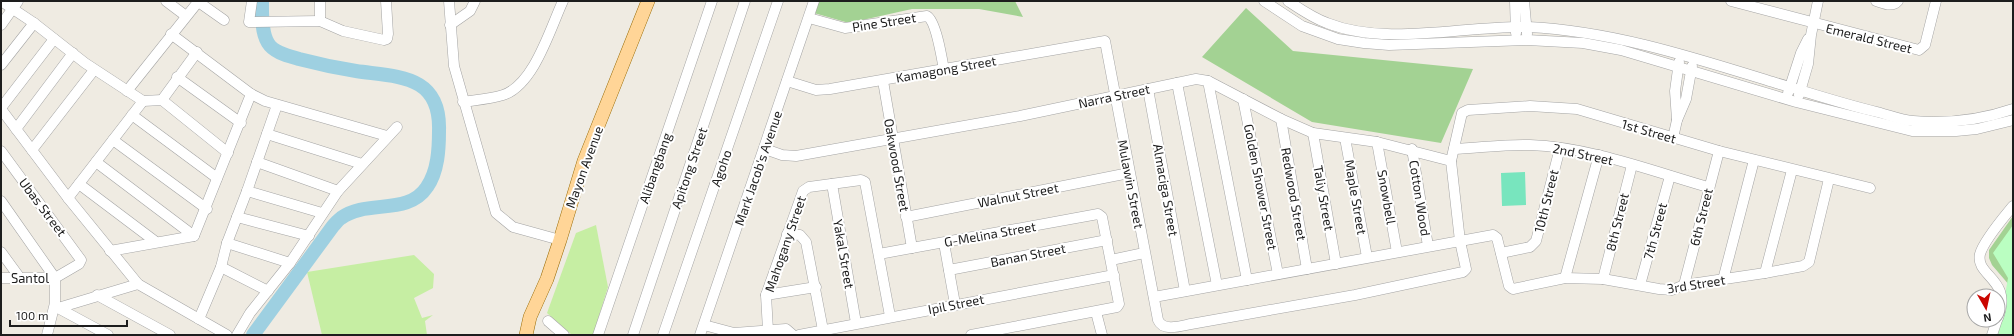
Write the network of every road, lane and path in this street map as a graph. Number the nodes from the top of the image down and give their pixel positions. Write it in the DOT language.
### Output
graph roads {
  1 [pos="1,1"];
  2 [pos="166,1"];
  3 [pos="198,1"];
  4 [pos="252,1"];
  5 [pos="320,1"];
  6 [pos="386,1"];
  7 [pos="449,1"];
  8 [pos="475,1"];
  9 [pos="563,1"];
  10 [pos="648,1"];
  11 [pos="712,1"];
  12 [pos="745,1"];
  13 [pos="778,1"];
  14 [pos="814,1"];
  15 [pos="1264,1"];
  16 [pos="1288,1"];
  17 [pos="1515,1"];
  18 [pos="1524,1"];
  19 [pos="1731,1"];
  20 [pos="1818,1"];
  21 [pos="1876,1"];
  22 [pos="1898,1"];
  23 [pos="1936,1"];
  24 [pos="16,5"];
  25 [pos="186,16"];
  26 [pos="809,18"];
  27 [pos="224,20"];
  28 [pos="320,22"];
  29 [pos="34,23"];
  30 [pos="1813,23"];
  31 [pos="1,25"];
  32 [pos="450,25"];
  33 [pos="1527,27"];
  34 [pos="1516,28"];
  35 [pos="171,34"];
  36 [pos="54,39"];
  37 [pos="1516,40"];
  38 [pos="1528,40"];
  39 [pos="1105,41"];
  40 [pos="197,52"];
  41 [pos="73,54"];
  42 [pos="1680,54"];
  43 [pos="1694,58"];
  44 [pos="1,65"];
  45 [pos="1678,67"];
  46 [pos="94,70"];
  47 [pos="944,70"];
  48 [pos="1691,72"];
  49 [pos="177,77"];
  50 [pos="787,81"];
  51 [pos="883,81"];
  52 [pos="1208,81"];
  53 [pos="1177,82"];
  54 [pos="1795,88"];
  55 [pos="1148,89"];
  56 [pos="127,91"];
  57 [pos="251,94"];
  58 [pos="1115,96"];
  59 [pos="1243,99"];
  60 [pos="1786,99"];
  61 [pos="162,100"];
  62 [pos="142,101"];
  63 [pos="463,102"];
  64 [pos="1796,102"];
  65 [pos="277,105"];
  66 [pos="1,108"];
  67 [pos="2013,109"];
  68 [pos="132,115"];
  69 [pos="1280,120"];
  70 [pos="1677,120"];
  71 [pos="2013,120"];
  72 [pos="241,123"];
  73 [pos="397,127"];
  74 [pos="16,129"];
  75 [pos="1312,133"];
  76 [pos="267,134"];
  77 [pos="387,136"];
  78 [pos="1345,138"];
  79 [pos="1673,138"];
  80 [pos="892,139"];
  81 [pos="113,140"];
  82 [pos="1377,142"];
  83 [pos="1560,148"];
  84 [pos="765,149"];
  85 [pos="1412,149"];
  86 [pos="1454,149"];
  87 [pos="32,150"];
  88 [pos="1,151"];
  89 [pos="1719,151"];
  90 [pos="228,153"];
  91 [pos="1599,156"];
  92 [pos="1754,160"];
  93 [pos="1451,161"];
  94 [pos="96,162"];
  95 [pos="257,162"];
  96 [pos="362,164"];
  97 [pos="1632,165"];
  98 [pos="1792,170"];
  99 [pos="1129,173"];
  100 [pos="1670,176"];
  101 [pos="217,178"];
  102 [pos="1829,179"];
  103 [pos="79,184"];
  104 [pos="832,184"];
  105 [pos="1708,187"];
  106 [pos="1870,188"];
  107 [pos="247,191"];
  108 [pos="338,191"];
  109 [pos="68,198"];
  110 [pos="1,201"];
  111 [pos="2013,206"];
  112 [pos="207,209"];
  113 [pos="322,213"];
  114 [pos="237,217"];
  115 [pos="906,217"];
  116 [pos="787,234"];
  117 [pos="194,236"];
  118 [pos="308,236"];
  119 [pos="560,240"];
  120 [pos="1107,240"];
  121 [pos="1460,241"];
  122 [pos="156,242"];
  123 [pos="227,243"];
  124 [pos="944,243"];
  125 [pos="1428,246"];
  126 [pos="912,248"];
  127 [pos="110,251"];
  128 [pos="1,252"];
  129 [pos="1397,252"];
  130 [pos="1144,253"];
  131 [pos="1501,253"];
  132 [pos="880,254"];
  133 [pos="1367,257"];
  134 [pos="1111,260"];
  135 [pos="79,264"];
  136 [pos="290,264"];
  137 [pos="1336,264"];
  138 [pos="221,267"];
  139 [pos="1307,269"];
  140 [pos="949,270"];
  141 [pos="1765,273"];
  142 [pos="1278,274"];
  143 [pos="1114,275"];
  144 [pos="1,278"];
  145 [pos="20,278"];
  146 [pos="55,278"];
  147 [pos="1565,278"];
  148 [pos="1603,279"];
  149 [pos="1247,280"];
  150 [pos="1723,280"];
  151 [pos="138,284"];
  152 [pos="1684,284"];
  153 [pos="1217,285"];
  154 [pos="1640,285"];
  155 [pos="816,287"];
  156 [pos="1998,288"];
  157 [pos="268,291"];
  158 [pos="1185,291"];
  159 [pos="97,295"];
  160 [pos="766,295"];
  161 [pos="1154,296"];
  162 [pos="955,304"];
  163 [pos="57,307"];
  164 [pos="1096,312"];
  165 [pos="890,316"];
  166 [pos="199,319"];
  167 [pos="548,321"];
  168 [pos="856,323"];
  169 [pos="704,325"];
  170 [pos="768,330"];
  171 [pos="823,330"];
  172 [pos="47,335"];
  173 [pos="108,335"];
  174 [pos="170,335"];
  175 [pos="227,335"];
  176 [pos="237,335"];
  177 [pos="526,335"];
  178 [pos="564,335"];
  179 [pos="598,335"];
  180 [pos="633,335"];
  181 [pos="663,335"];
  182 [pos="700,335"];
  183 [pos="793,335"];
  184 [pos="799,335"];
  185 [pos="970,335"];
  186 [pos="1102,335"];
  1 -- 24 [label="street"];
  2 -- 25 [label="street"];
  3 -- 25 [label="street"];
  3 -- 27 [label="street"];
  4 -- 28 [label="street"];
  5 -- 28 [label="street"];
  6 -- 28 [label="street"];
  7 -- 32 [label="street"];
  8 -- 32 [label="street"];
  9 -- 63 [label="street"];
  10 -- 119 [label="main road, Mayon Avenue"];
  11 -- 179 [label="street, Alibangbang"];
  12 -- 180 [label="street, Apitong Street"];
  13 -- 181 [label="street, Agoho"];
  14 -- 26 [label="street, Mark Jacob's Avenue"];
  15 -- 37 [label="street"];
  16 -- 34 [label="street"];
  17 -- 34 [label="street"];
  18 -- 33 [label="street"];
  19 -- 30 [label="street"];
  20 -- 30 [label="street"];
  21 -- 22 [label="street"];
  23 -- 30 [label="street, Emerald Street"];
  24 -- 29 [label="street"];
  24 -- 31 [label="street"];
  25 -- 35 [label="street"];
  26 -- 47 [label="street, Pine Street"];
  26 -- 50 [label="street, Mark Jacob's Avenue"];
  29 -- 36 [label="street"];
  29 -- 44 [label="street"];
  30 -- 54 [label="street"];
  32 -- 63 [label="street"];
  33 -- 34 [label="street"];
  33 -- 38 [label="street"];
  33 -- 42 [label="street"];
  34 -- 37 [label="street"];
  35 -- 40 [label="street"];
  35 -- 56 [label="street"];
  36 -- 41 [label="street"];
  36 -- 66 [label="street"];
  37 -- 38 [label="street"];
  38 -- 45 [label="street"];
  39 -- 47 [label="street, Kamagong Street"];
  39 -- 58 [label="street, Mulawin Street"];
  40 -- 49 [label="street"];
  40 -- 57 [label="street"];
  41 -- 46 [label="street"];
  41 -- 74 [label="street"];
  42 -- 43 [label="street"];
  42 -- 45 [label="street"];
  43 -- 48 [label="street"];
  43 -- 54 [label="street"];
  45 -- 48 [label="street"];
  45 -- 70 [label="street"];
  46 -- 56 [label="street"];
  46 -- 87 [label="street"];
  47 -- 51 [label="street, Kamagong Street"];
  48 -- 60 [label="street"];
  48 -- 70 [label="street"];
  49 -- 61 [label="street"];
  49 -- 72 [label="street"];
  50 -- 51 [label="street, Kamagong Street"];
  50 -- 84 [label="street, Mark Jacob's Avenue"];
  51 -- 80 [label="street, Oakwood Street"];
  52 -- 53 [label="street, Narra Street"];
  52 -- 59 [label="street, Narra Street"];
  52 -- 149 [label="street"];
  53 -- 55 [label="street, Narra Street"];
  53 -- 153 [label="street"];
  54 -- 60 [label="street"];
  54 -- 64 [label="street"];
  54 -- 67 [label="street"];
  55 -- 58 [label="street, Narra Street"];
  55 -- 158 [label="street, Almaciga Street"];
  56 -- 62 [label="street"];
  57 -- 65 [label="street"];
  57 -- 72 [label="street"];
  58 -- 80 [label="street, Narra Street"];
  58 -- 99 [label="street, Mulawin Street"];
  59 -- 69 [label="street, Narra Street"];
  59 -- 142 [label="street, Golden Shower Street"];
  60 -- 64 [label="street"];
  61 -- 62 [label="street"];
  61 -- 90 [label="street"];
  62 -- 68 [label="street"];
  63 -- 119 [label="street"];
  64 -- 71 [label="street"];
  65 -- 76 [label="street"];
  65 -- 77 [label="street"];
  66 -- 74 [label="street"];
  68 -- 81 [label="street"];
  68 -- 101 [label="street"];
  69 -- 75 [label="street, Narra Street"];
  69 -- 139 [label="street, Redwood Street"];
  70 -- 79 [label="street"];
  72 -- 90 [label="street"];
  73 -- 77 [label="street"];
  74 -- 87 [label="street"];
  75 -- 78 [label="street, Narra Street"];
  75 -- 137 [label="street, Taliy Street"];
  76 -- 95 [label="street"];
  76 -- 96 [label="street"];
  77 -- 96 [label="street"];
  78 -- 82 [label="street, Narra Street"];
  78 -- 133 [label="street, Maple Street"];
  79 -- 86 [label="street, 1st Street"];
  79 -- 89 [label="street, 1st Street"];
  80 -- 84 [label="street, Narra Street"];
  80 -- 115 [label="street, Oakwood Street"];
  81 -- 94 [label="street"];
  81 -- 112 [label="street"];
  82 -- 85 [label="street, Narra Street"];
  82 -- 129 [label="street, Snowbell"];
  83 -- 86 [label="street, 2nd Street"];
  83 -- 91 [label="street, 2nd Street"];
  83 -- 131 [label="street, 10th Street"];
  84 -- 169 [label="street, Mark Jacob's Avenue"];
  85 -- 93 [label="street, Narra Street"];
  85 -- 125 [label="street, Cotton Wood"];
  86 -- 93 [label="street"];
  87 -- 109 [label="street"];
  88 -- 135 [label="street, Ubas Street"];
  89 -- 92 [label="street, 1st Street"];
  89 -- 105 [label="street, 6th Street"];
  90 -- 101 [label="street"];
  91 -- 97 [label="street, 2nd Street"];
  91 -- 147 [label="street"];
  92 -- 98 [label="street, 1st Street"];
  92 -- 150 [label="street"];
  93 -- 121 [label="street"];
  94 -- 103 [label="street"];
  94 -- 117 [label="street"];
  95 -- 107 [label="street"];
  95 -- 108 [label="street"];
  96 -- 108 [label="street"];
  97 -- 100 [label="street, 2nd Street"];
  97 -- 148 [label="street, 8th Street"];
  98 -- 102 [label="street, 1st Street"];
  98 -- 141 [label="street"];
  99 -- 115 [label="street, Walnut Street"];
  99 -- 130 [label="street, Mulawin Street"];
  100 -- 105 [label="street, 2nd Street"];
  100 -- 154 [label="street, 7th Street"];
  101 -- 112 [label="street"];
  102 -- 106 [label="street, 1st Street"];
  102 -- 141 [label="street, 3rd Street"];
  103 -- 109 [label="street"];
  103 -- 122 [label="street"];
  104 -- 116 [label="street, Mahogany Street"];
  104 -- 132 [label="street, Mahogany Street"];
  104 -- 168 [label="street, Yakal Street"];
  105 -- 152 [label="street, 6th Street"];
  107 -- 113 [label="street"];
  107 -- 114 [label="street"];
  108 -- 113 [label="street"];
  109 -- 127 [label="street"];
  110 -- 146 [label="street"];
  111 -- 156 [label="street"];
  112 -- 117 [label="street"];
  113 -- 118 [label="street"];
  114 -- 118 [label="street"];
  114 -- 123 [label="street"];
  115 -- 126 [label="street, Oakwood Street"];
  116 -- 155 [label="street"];
  116 -- 160 [label="street, Mahogany Street"];
  117 -- 122 [label="street"];
  118 -- 136 [label="street"];
  119 -- 177 [label="main road, Mayon Avenue"];
  120 -- 124 [label="street, G-Melina Street"];
  120 -- 134 [label="street"];
  120 -- 140 [label="street, Banan Street"];
  121 -- 125 [label="street"];
  121 -- 131 [label="street"];
  121 -- 161 [label="street, Mulawin Street"];
  122 -- 127 [label="street"];
  123 -- 136 [label="street"];
  123 -- 138 [label="street"];
  124 -- 126 [label="street, G-Melina Street"];
  124 -- 140 [label="street"];
  125 -- 129 [label="street"];
  126 -- 132 [label="street, G-Melina Street"];
  127 -- 151 [label="street"];
  128 -- 145 [label="street"];
  129 -- 133 [label="street"];
  130 -- 134 [label="street"];
  130 -- 161 [label="street, Mulawin Street"];
  131 -- 147 [label="street, 3rd Street"];
  132 -- 165 [label="street, Mahogany Street"];
  133 -- 137 [label="street"];
  134 -- 143 [label="street"];
  135 -- 146 [label="street, Santol"];
  136 -- 157 [label="street"];
  137 -- 139 [label="street"];
  138 -- 157 [label="street"];
  138 -- 166 [label="street"];
  139 -- 142 [label="street"];
  140 -- 162 [label="street"];
  141 -- 150 [label="street, 3rd Street"];
  142 -- 149 [label="street"];
  143 -- 162 [label="street, Ipil Street"];
  143 -- 164 [label="street"];
  144 -- 145 [label="street, Santol"];
  145 -- 146 [label="street, Santol"];
  146 -- 163 [label="street"];
  147 -- 148 [label="street, 3rd Street"];
  148 -- 154 [label="street, 3rd Street"];
  149 -- 153 [label="street"];
  150 -- 152 [label="street, 3rd Street"];
  151 -- 159 [label="street"];
  151 -- 166 [label="street"];
  152 -- 154 [label="street, 3rd Street"];
  153 -- 158 [label="street"];
  155 -- 160 [label="street"];
  155 -- 171 [label="street"];
  157 -- 176 [label="street"];
  158 -- 161 [label="street"];
  159 -- 163 [label="street"];
  159 -- 174 [label="street"];
  160 -- 170 [label="street, Mahogany Street"];
  162 -- 165 [label="street, Ipil Street"];
  163 -- 172 [label="street"];
  163 -- 173 [label="street"];
  164 -- 185 [label="street"];
  164 -- 186 [label="street"];
  165 -- 168 [label="street, Ipil Street"];
  166 -- 175 [label="street"];
  167 -- 178 [label="street"];
  168 -- 171 [label="street, Ipil Street"];
  169 -- 170 [label="street"];
  169 -- 182 [label="street, Mark Jacob's Avenue"];
  170 -- 183 [label="street"];
  171 -- 184 [label="street, Ipil Street"];
}
